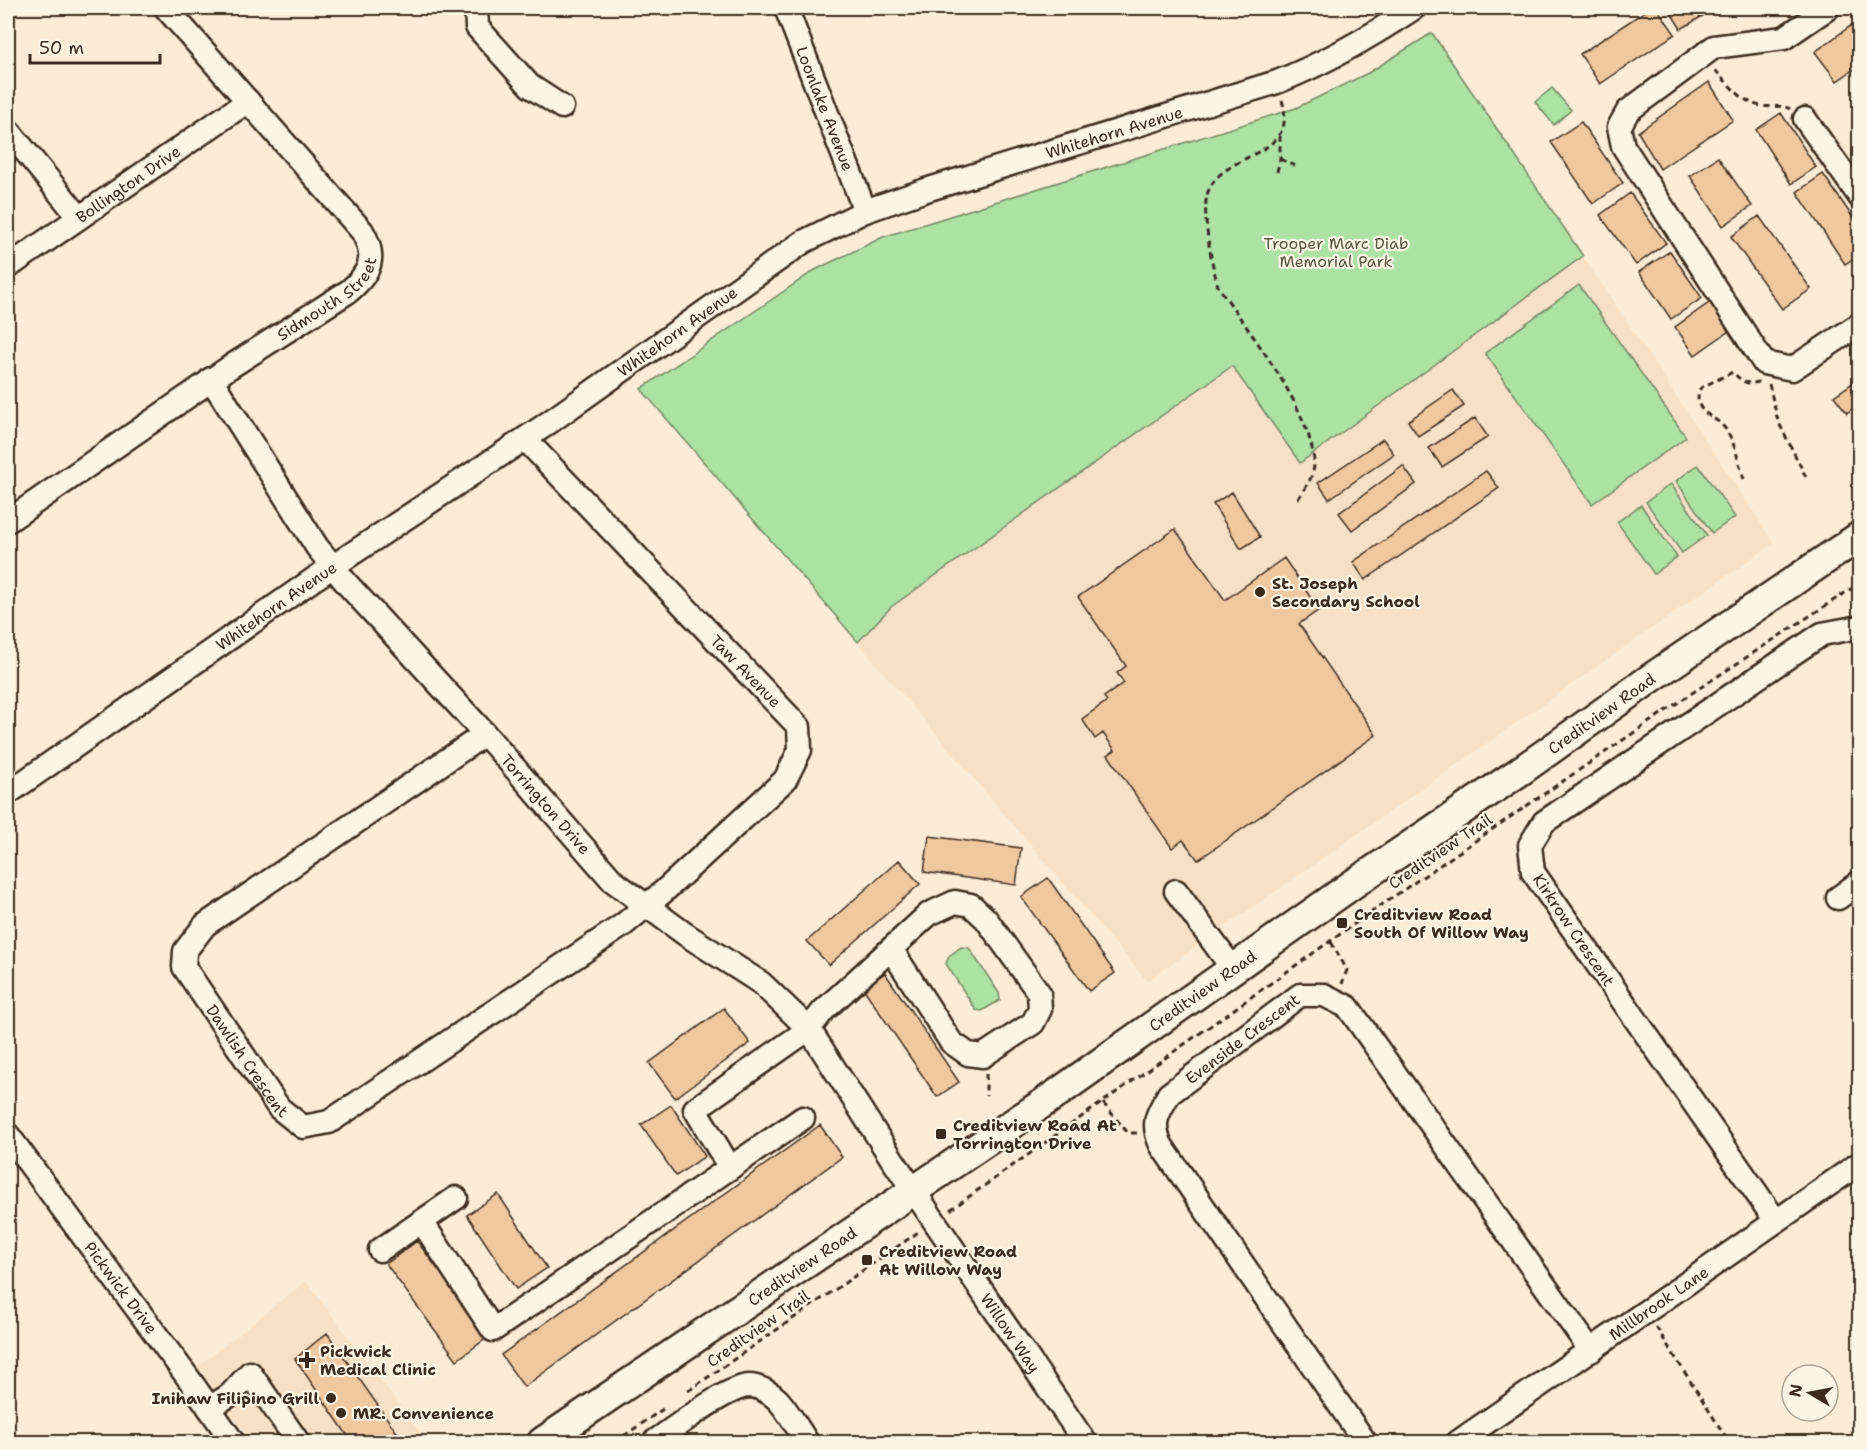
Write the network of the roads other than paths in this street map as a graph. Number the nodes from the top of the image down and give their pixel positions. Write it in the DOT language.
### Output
graph roads {
  1 [pos="166,8"];
  2 [pos="476,8"];
  3 [pos="786,8"];
  4 [pos="1414,8"];
  5 [pos="1828,8"];
  6 [pos="248,101"];
  7 [pos="562,107"];
  8 [pos="1805,118"];
  9 [pos="8,130"];
  10 [pos="1860,197"];
  11 [pos="865,211"];
  12 [pos="79,217"];
  13 [pos="8,267"];
  14 [pos="1860,324"];
  15 [pos="211,379"];
  16 [pos="525,440"];
  17 [pos="8,521"];
  18 [pos="1860,536"];
  19 [pos="333,567"];
  20 [pos="1860,631"];
  21 [pos="485,734"];
  22 [pos="8,793"];
  23 [pos="1860,882"];
  24 [pos="1176,891"];
  25 [pos="1838,898"];
  26 [pos="648,905"];
  27 [pos="891,949"];
  28 [pos="1233,969"];
  29 [pos="809,1029"];
  30 [pos="803,1118"];
  31 [pos="8,1135"];
  32 [pos="1860,1163"];
  33 [pos="730,1168"];
  34 [pos="915,1191"];
  35 [pos="456,1198"];
  36 [pos="1776,1221"];
  37 [pos="422,1222"];
  38 [pos="380,1250"];
  39 [pos="1591,1351"];
  40 [pos="209,1408"];
  41 [pos="233,1443"];
  42 [pos="298,1443"];
  43 [pos="542,1443"];
  44 [pos="654,1443"];
  45 [pos="807,1443"];
  46 [pos="1085,1443"];
  47 [pos="1365,1443"];
  48 [pos="1458,1443"];
  1 -- 6 [label="street, Sidmouth Street"];
  2 -- 7 [label="street"];
  3 -- 11 [label="street, Loonlake Avenue"];
  4 -- 11 [label="street, Whitehorn Avenue"];
  5 -- 14 [label="street"];
  6 -- 12 [label="street, Bollington Drive"];
  6 -- 15 [label="street, Sidmouth Street"];
  8 -- 10 [label="street"];
  9 -- 12 [label="street"];
  11 -- 16 [label="street, Whitehorn Avenue"];
  12 -- 13 [label="street, Bollington Drive"];
  15 -- 17 [label="street, Sidmouth Street"];
  15 -- 19 [label="street, Torrington Drive"];
  16 -- 19 [label="street, Whitehorn Avenue"];
  16 -- 26 [label="street, Taw Avenue"];
  18 -- 28 [label="main road, Creditview Road"];
  19 -- 21 [label="street, Torrington Drive"];
  19 -- 22 [label="street, Whitehorn Avenue"];
  20 -- 36 [label="street, Kirkrow Crescent"];
  21 -- 26 [label="street, Torrington Drive"];
  21 -- 26 [label="street, Dawlish Crescent"];
  23 -- 25 [label="street"];
  24 -- 28 [label="street"];
  26 -- 29 [label="street, Torrington Drive"];
  27 -- 27 [label="street"];
  27 -- 29 [label="street"];
  28 -- 34 [label="main road, Creditview Road"];
  29 -- 33 [label="street"];
  29 -- 34 [label="street, Torrington Drive"];
  30 -- 33 [label="street"];
  31 -- 40 [label="street, Pickwick Drive"];
  32 -- 36 [label="street, Millbrook Lane"];
  33 -- 37 [label="street"];
  34 -- 43 [label="main road, Creditview Road"];
  34 -- 46 [label="street, Willow Way"];
  35 -- 37 [label="street"];
  36 -- 39 [label="street, Millbrook Lane"];
  37 -- 38 [label="street"];
  39 -- 47 [label="street, Evenside Crescent"];
  39 -- 48 [label="street, Millbrook Lane"];
  40 -- 41 [label="street, Pickwick Drive"];
  40 -- 42 [label="street"];
  44 -- 45 [label="street"];
}
